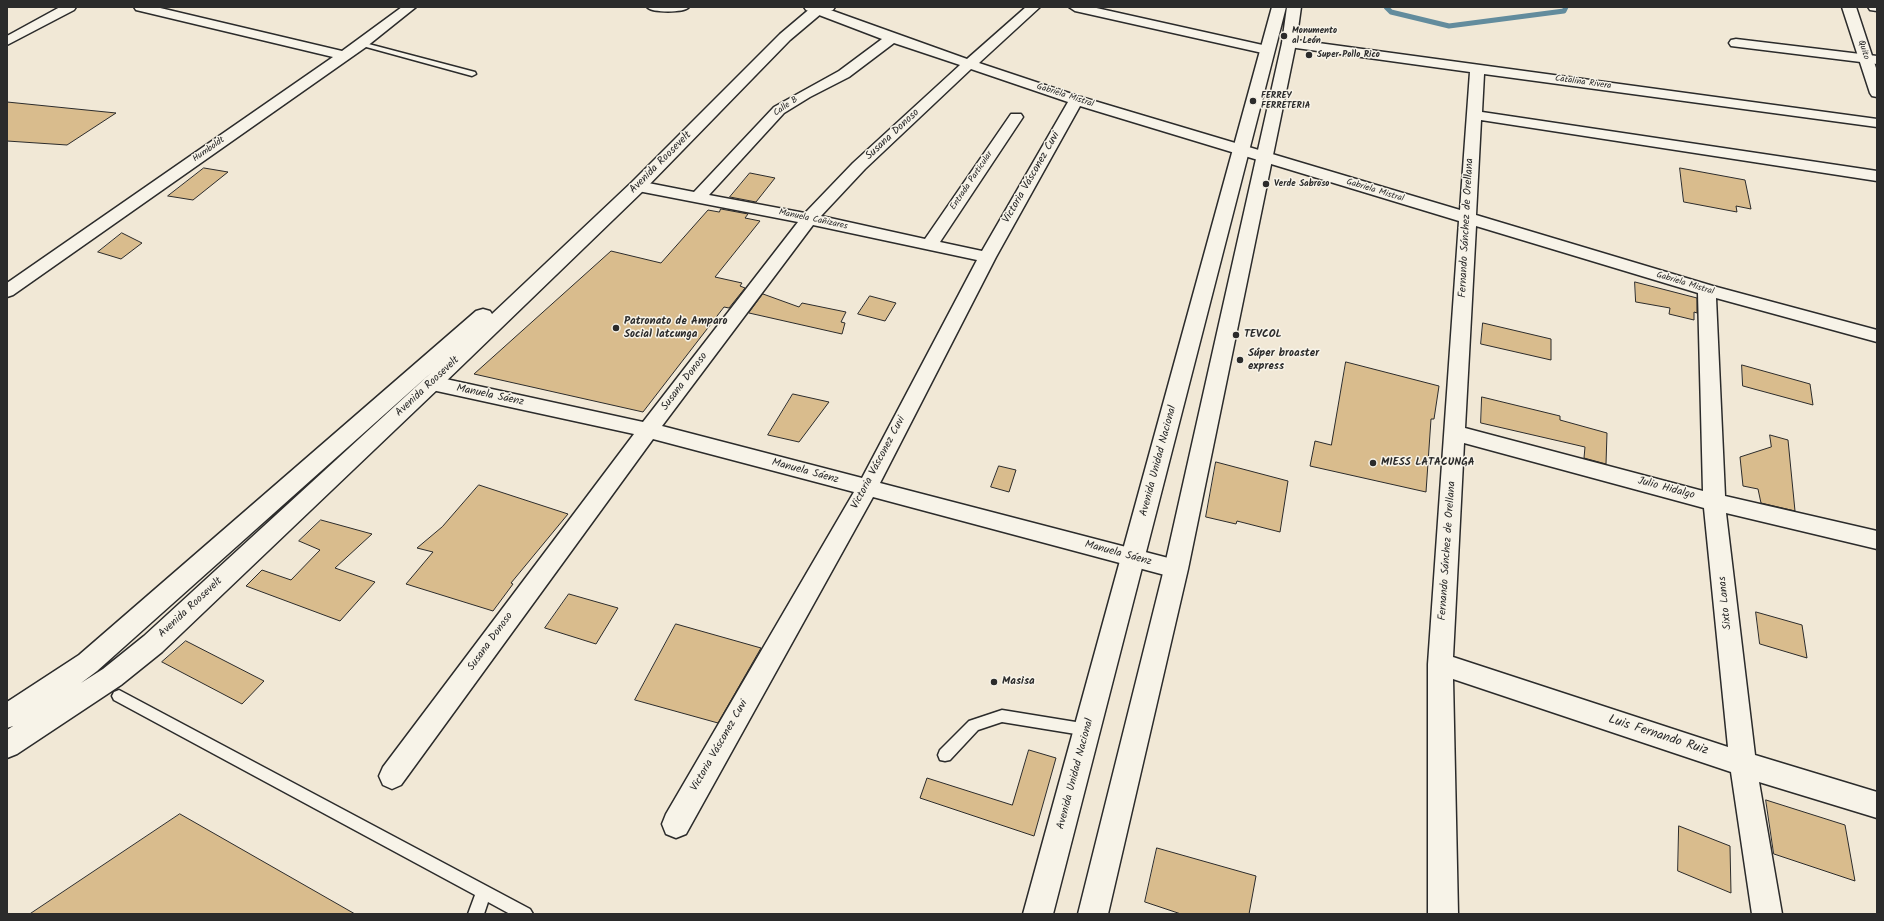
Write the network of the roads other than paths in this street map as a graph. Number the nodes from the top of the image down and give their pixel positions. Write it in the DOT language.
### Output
graph roads {
  1 [pos="70,7"];
  2 [pos="140,7"];
  3 [pos="410,7"];
  4 [pos="653,7"];
  5 [pos="684,7"];
  6 [pos="1034,7"];
  7 [pos="1075,7"];
  8 [pos="1279,7"];
  9 [pos="1294,7"];
  10 [pos="1849,7"];
  11 [pos="1874,7"];
  12 [pos="1877,7"];
  13 [pos="814,8"];
  14 [pos="892,38"];
  15 [pos="7,41"];
  16 [pos="1736,42"];
  17 [pos="1289,43"];
  18 [pos="361,44"];
  19 [pos="1267,50"];
  20 [pos="344,56"];
  21 [pos="1871,60"];
  22 [pos="969,64"];
  23 [pos="1477,69"];
  24 [pos="472,74"];
  25 [pos="1877,93"];
  26 [pos="1076,100"];
  27 [pos="1474,115"];
  28 [pos="1016,116"];
  29 [pos="1877,123"];
  30 [pos="1240,150"];
  31 [pos="1263,157"];
  32 [pos="1877,176"];
  33 [pos="638,186"];
  34 [pos="697,198"];
  35 [pos="809,219"];
  36 [pos="1468,219"];
  37 [pos="929,245"];
  38 [pos="987,257"];
  39 [pos="1707,290"];
  40 [pos="7,291"];
  41 [pos="1877,336"];
  42 [pos="432,383"];
  43 [pos="648,430"];
  44 [pos="1455,433"];
  45 [pos="867,488"];
  46 [pos="1714,502"];
  47 [pos="1877,540"];
  48 [pos="1133,558"];
  49 [pos="1176,569"];
  50 [pos="1440,664"];
  51 [pos="119,696"];
  52 [pos="7,716"];
  53 [pos="1088,731"];
  54 [pos="7,745"];
  55 [pos="945,755"];
  56 [pos="1743,764"];
  57 [pos="392,776"];
  58 [pos="1877,805"];
  59 [pos="676,824"];
  60 [pos="484,892"];
  61 [pos="476,914"];
  62 [pos="525,914"];
  63 [pos="1038,914"];
  64 [pos="1093,914"];
  65 [pos="1443,914"];
  66 [pos="1767,914"];
  1 -- 15 [label="street"];
  2 -- 20 [label="street"];
  3 -- 18 [label="street, Humboldt"];
  4 -- 5 [label="street"];
  6 -- 22 [label="street, Susana Donoso"];
  7 -- 19 [label="street"];
  8 -- 19 [label="street, Avenida Unidad Nacional"];
  9 -- 17 [label="street"];
  10 -- 21 [label="street, Quito"];
  11 -- 12 [label="street"];
  13 -- 14 [label="street, Gabriela Mistral"];
  13 -- 33 [label="street, Avenida Roosevelt"];
  13 -- 52 [label="street, Avenida Roosevelt"];
  14 -- 22 [label="street, Gabriela Mistral"];
  14 -- 34 [label="street, Calle B"];
  16 -- 21 [label="street"];
  17 -- 23 [label="street, Catalina Rivera"];
  17 -- 31 [label="street"];
  18 -- 20 [label="street, Humboldt"];
  18 -- 24 [label="lane"];
  19 -- 30 [label="street, Avenida Unidad Nacional"];
  20 -- 40 [label="street, Humboldt"];
  21 -- 25 [label="street, Quito"];
  22 -- 26 [label="street, Gabriela Mistral"];
  22 -- 35 [label="street, Susana Donoso"];
  23 -- 27 [label="street, Fernando Sánchez de Orellana"];
  23 -- 29 [label="street, Catalina Rivera"];
  26 -- 30 [label="street, Gabriela Mistral"];
  26 -- 38 [label="street, Victoria Vásconez Cuvi"];
  27 -- 32 [label="street"];
  27 -- 36 [label="street, Fernando Sánchez de Orellana"];
  28 -- 37 [label="street, Entrada Particular"];
  30 -- 31 [label="street, Gabriela Mistral"];
  30 -- 48 [label="street, Avenida Unidad Nacional"];
  31 -- 36 [label="street, Gabriela Mistral"];
  31 -- 49 [label="street"];
  33 -- 34 [label="street, Manuela Cañizares"];
  33 -- 42 [label="street, Avenida Roosevelt"];
  34 -- 35 [label="street, Manuela Cañizares"];
  35 -- 37 [label="street, Manuela Cañizares"];
  35 -- 43 [label="street, Susana Donoso"];
  36 -- 39 [label="street, Gabriela Mistral"];
  36 -- 44 [label="street, Fernando Sánchez de Orellana"];
  37 -- 38 [label="street, Manuela Cañizares"];
  38 -- 45 [label="street, Victoria Vásconez Cuvi"];
  39 -- 41 [label="street, Gabriela Mistral"];
  39 -- 46 [label="street, Sixto Lanas"];
  42 -- 43 [label="street, Manuela Sáenz"];
  42 -- 54 [label="street, Avenida Roosevelt"];
  43 -- 45 [label="street, Manuela Sáenz"];
  43 -- 57 [label="street, Susana Donoso"];
  44 -- 46 [label="street, Julio Hidalgo"];
  44 -- 50 [label="street, Fernando Sánchez de Orellana"];
  45 -- 48 [label="street, Manuela Sáenz"];
  45 -- 59 [label="street, Victoria Vásconez Cuvi"];
  46 -- 47 [label="street, Julio Hidalgo"];
  46 -- 56 [label="street, Sixto Lanas"];
  48 -- 49 [label="street, Manuela Sáenz"];
  48 -- 53 [label="street, Avenida Unidad Nacional"];
  49 -- 64 [label="street"];
  50 -- 56 [label="street, Luis Fernando Ruiz"];
  50 -- 65 [label="street, Fernando Sánchez de Orellana"];
  51 -- 60 [label="lane"];
  53 -- 55 [label="lane"];
  53 -- 63 [label="street, Avenida Unidad Nacional"];
  56 -- 58 [label="street, Luis Fernando Ruiz"];
  56 -- 66 [label="street, Sixto Lanas"];
  60 -- 61 [label="lane"];
  60 -- 62 [label="lane"];
}
